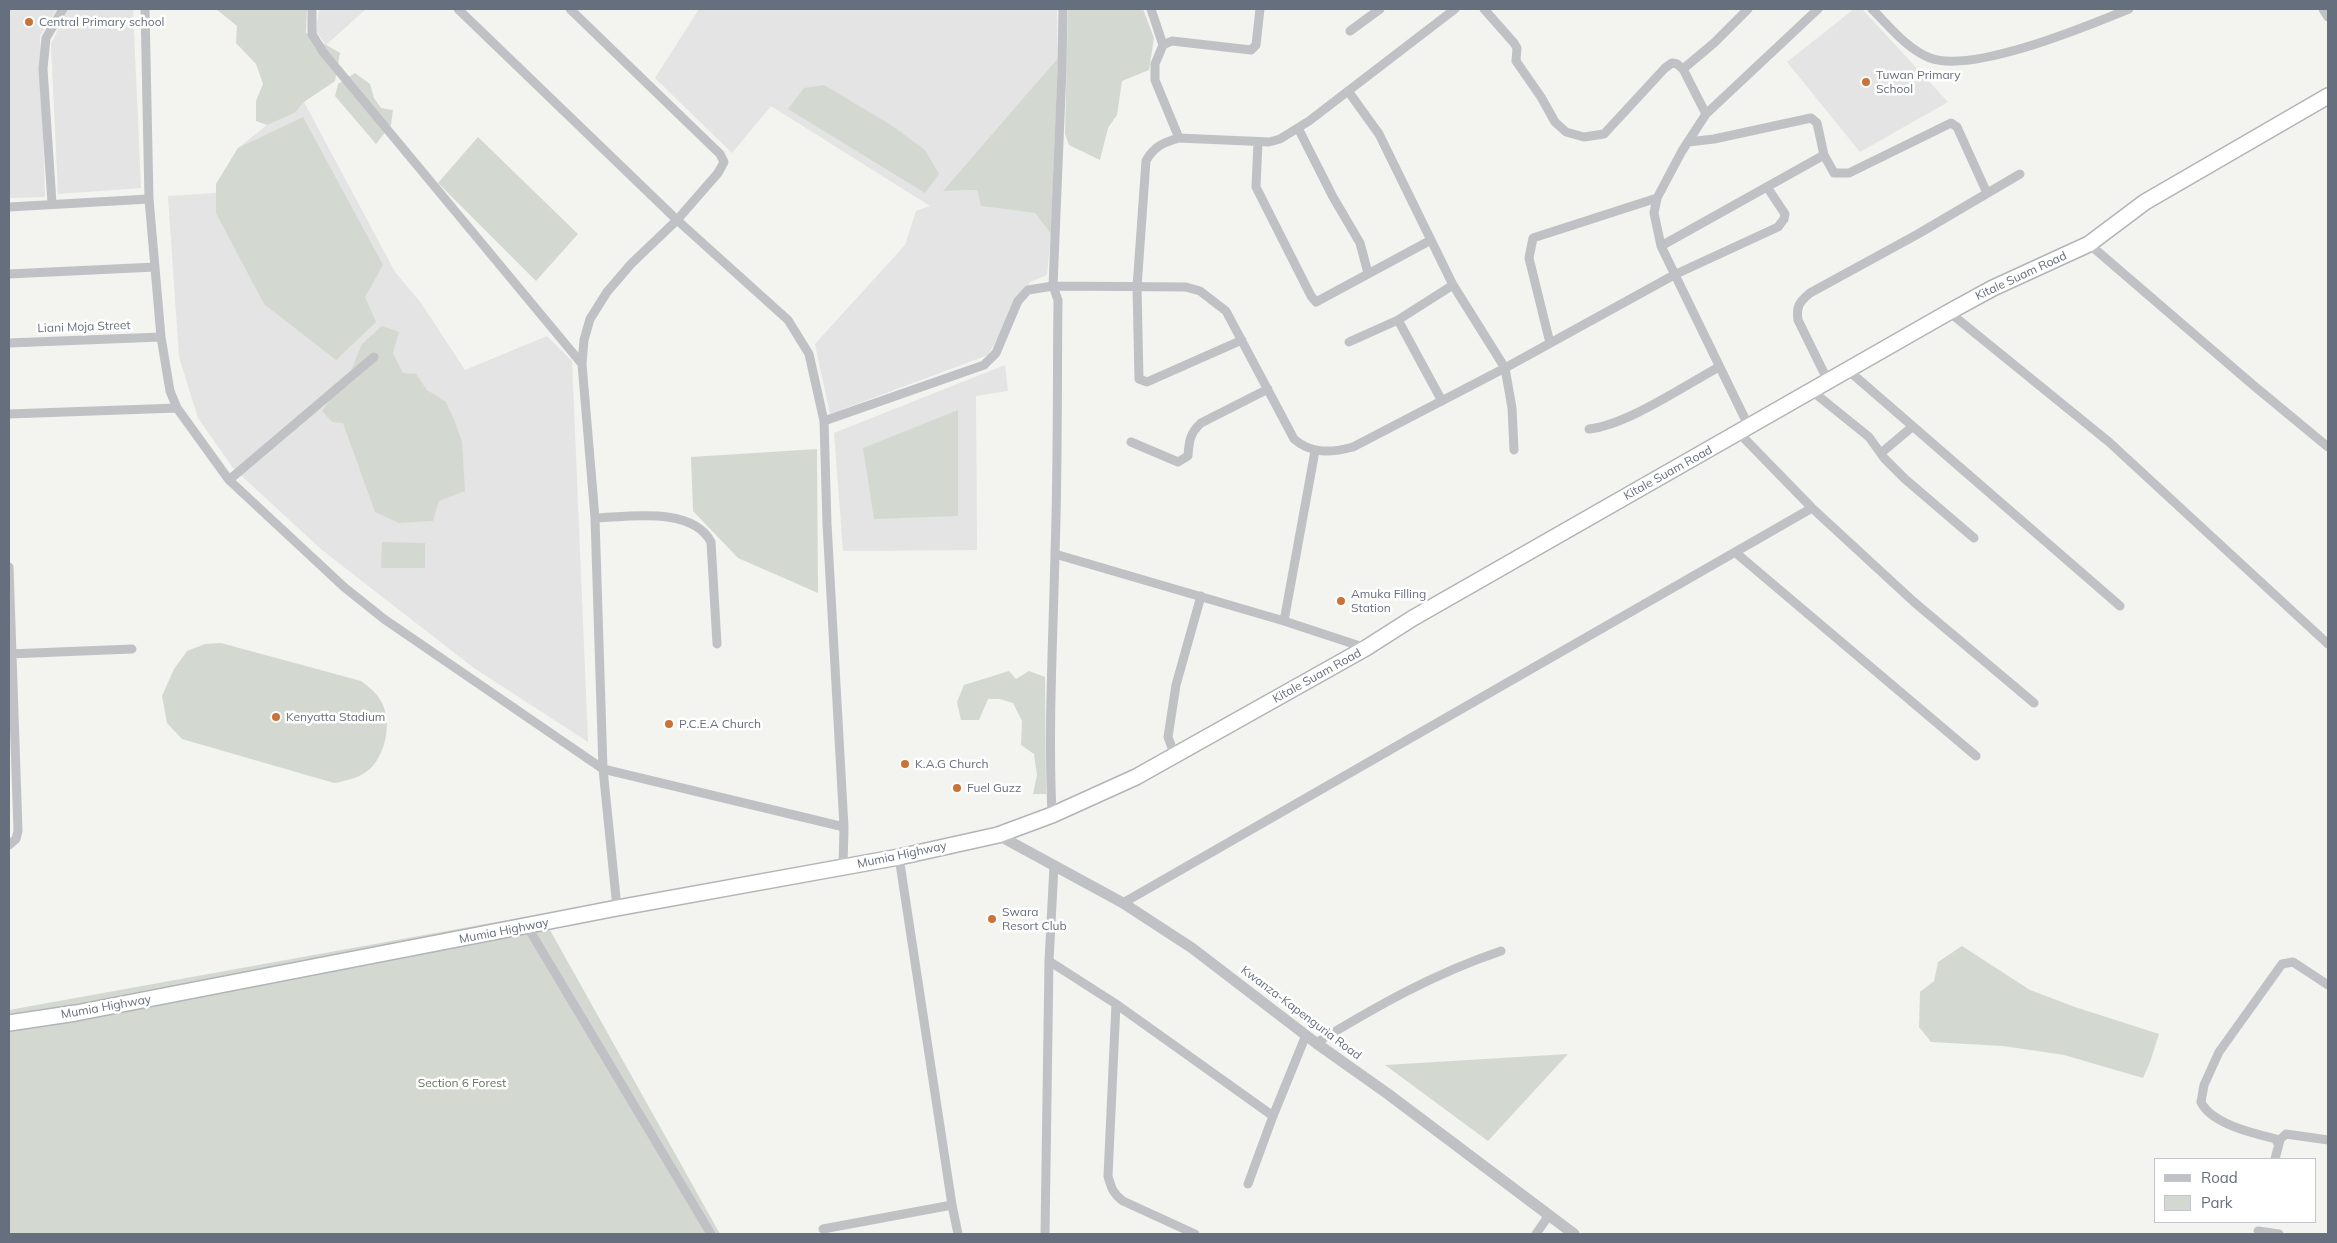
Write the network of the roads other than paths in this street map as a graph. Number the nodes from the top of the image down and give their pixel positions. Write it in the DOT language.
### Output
graph roads {
  1 [pos="63,9"];
  2 [pos="145,9"];
  3 [pos="312,9"];
  4 [pos="458,9"];
  5 [pos="570,9"];
  6 [pos="1063,9"];
  7 [pos="1151,9"];
  8 [pos="1260,9"];
  9 [pos="1380,9"];
  10 [pos="1454,9"];
  11 [pos="1484,9"];
  12 [pos="1748,9"];
  13 [pos="1818,9"];
  14 [pos="1872,9"];
  15 [pos="2129,9"];
  16 [pos="2323,9"];
  17 [pos="2328,17"];
  18 [pos="1350,31"];
  19 [pos="1162,45"];
  20 [pos="1683,68"];
  21 [pos="1348,91"];
  22 [pos="2328,96"];
  23 [pos="1706,114"];
  24 [pos="1298,128"];
  25 [pos="1179,138"];
  26 [pos="1258,142"];
  27 [pos="1688,142"];
  28 [pos="1824,154"];
  29 [pos="2020,174"];
  30 [pos="1767,187"];
  31 [pos="1987,193"];
  32 [pos="1657,198"];
  33 [pos="149,199"];
  34 [pos="52,203"];
  35 [pos="9,206"];
  36 [pos="677,220"];
  37 [pos="1431,240"];
  38 [pos="2089,244"];
  39 [pos="1661,246"];
  40 [pos="155,268"];
  41 [pos="1368,273"];
  42 [pos="9,274"];
  43 [pos="1674,275"];
  44 [pos="1453,285"];
  45 [pos="1053,286"];
  46 [pos="1137,287"];
  47 [pos="1949,312"];
  48 [pos="1398,320"];
  49 [pos="161,337"];
  50 [pos="1242,340"];
  51 [pos="1349,342"];
  52 [pos="9,343"];
  53 [pos="1550,343"];
  54 [pos="374,357"];
  55 [pos="582,364"];
  56 [pos="1719,367"];
  57 [pos="1505,368"];
  58 [pos="1849,371"];
  59 [pos="1828,381"];
  60 [pos="1268,389"];
  61 [pos="1812,391"];
  62 [pos="1442,401"];
  63 [pos="177,408"];
  64 [pos="9,414"];
  65 [pos="824,421"];
  66 [pos="1912,427"];
  67 [pos="1589,429"];
  68 [pos="1744,430"];
  69 [pos="1131,442"];
  70 [pos="2328,447"];
  71 [pos="1514,450"];
  72 [pos="1315,451"];
  73 [pos="1881,453"];
  74 [pos="229,480"];
  75 [pos="1812,508"];
  76 [pos="594,518"];
  77 [pos="1974,538"];
  78 [pos="1736,553"];
  79 [pos="1056,554"];
  80 [pos="9,567"];
  81 [pos="1201,596"];
  82 [pos="2120,606"];
  83 [pos="1284,621"];
  84 [pos="716,644"];
  85 [pos="2328,644"];
  86 [pos="132,648"];
  87 [pos="1366,648"];
  88 [pos="10,654"];
  89 [pos="2034,703"];
  90 [pos="1176,756"];
  91 [pos="1976,756"];
  92 [pos="603,770"];
  93 [pos="1052,815"];
  94 [pos="844,827"];
  95 [pos="998,835"];
  96 [pos="9,845"];
  97 [pos="899,857"];
  98 [pos="1054,866"];
  99 [pos="844,867"];
  100 [pos="1123,903"];
  101 [pos="617,908"];
  102 [pos="527,926"];
  103 [pos="1502,951"];
  104 [pos="1049,961"];
  105 [pos="2328,985"];
  106 [pos="1116,1004"];
  107 [pos="9,1023"];
  108 [pos="1306,1035"];
  109 [pos="1316,1043"];
  110 [pos="1273,1116"];
  111 [pos="2280,1140"];
  112 [pos="2328,1140"];
  113 [pos="2275,1158"];
  114 [pos="1248,1184"];
  115 [pos="952,1205"];
  116 [pos="1549,1215"];
  117 [pos="823,1229"];
  118 [pos="2259,1229"];
  119 [pos="711,1234"];
  120 [pos="958,1234"];
  121 [pos="1044,1234"];
  122 [pos="1195,1234"];
  123 [pos="1536,1234"];
  124 [pos="1574,1234"];
  125 [pos="2279,1234"];
  1 -- 34 [label="street"];
  2 -- 33 [label="street"];
  3 -- 55 [label="street"];
  4 -- 36 [label="street"];
  5 -- 36 [label="street"];
  6 -- 45 [label="street"];
  7 -- 19 [label="street"];
  8 -- 19 [label="street"];
  9 -- 18 [label="street"];
  10 -- 21 [label="street"];
  11 -- 20 [label="street"];
  12 -- 20 [label="street"];
  13 -- 23 [label="street"];
  14 -- 15 [label="street"];
  16 -- 17 [label="street"];
  19 -- 25 [label="street"];
  20 -- 23 [label="street"];
  21 -- 24 [label="street"];
  21 -- 37 [label="street"];
  22 -- 38 [label="highway, Kitale Suam Road"];
  23 -- 27 [label="street"];
  24 -- 26 [label="street"];
  24 -- 41 [label="street"];
  25 -- 26 [label="street"];
  25 -- 46 [label="street"];
  26 -- 41 [label="street"];
  27 -- 28 [label="street"];
  27 -- 32 [label="street"];
  28 -- 30 [label="street"];
  28 -- 31 [label="street"];
  29 -- 31 [label="street"];
  30 -- 39 [label="street"];
  30 -- 43 [label="street"];
  31 -- 59 [label="street"];
  32 -- 39 [label="street"];
  32 -- 53 [label="street"];
  33 -- 34 [label="street"];
  33 -- 40 [label="street"];
  34 -- 35 [label="street"];
  36 -- 55 [label="street"];
  36 -- 65 [label="street"];
  37 -- 41 [label="street"];
  37 -- 44 [label="street"];
  38 -- 47 [label="highway, Kitale Suam Road"];
  38 -- 70 [label="street"];
  39 -- 43 [label="street"];
  40 -- 42 [label="street"];
  40 -- 49 [label="street"];
  43 -- 53 [label="street"];
  43 -- 56 [label="street"];
  44 -- 48 [label="street"];
  44 -- 57 [label="street"];
  45 -- 46 [label="street"];
  45 -- 65 [label="street"];
  45 -- 79 [label="street"];
  46 -- 50 [label="street"];
  46 -- 50 [label="street"];
  47 -- 58 [label="highway, Kitale Suam Road"];
  47 -- 85 [label="street"];
  48 -- 51 [label="street"];
  48 -- 62 [label="street"];
  49 -- 52 [label="street, Liani Moja Street"];
  49 -- 63 [label="street"];
  50 -- 60 [label="street"];
  53 -- 57 [label="street"];
  54 -- 74 [label="street"];
  55 -- 76 [label="street"];
  56 -- 67 [label="street"];
  56 -- 68 [label="street"];
  57 -- 62 [label="street"];
  57 -- 71 [label="street"];
  58 -- 59 [label="highway, Kitale Suam Road"];
  58 -- 66 [label="street"];
  59 -- 61 [label="highway, Kitale Suam Road"];
  60 -- 69 [label="street"];
  60 -- 72 [label="street"];
  61 -- 68 [label="highway, Kitale Suam Road"];
  61 -- 73 [label="street"];
  62 -- 72 [label="street"];
  63 -- 64 [label="street"];
  63 -- 74 [label="street"];
  65 -- 94 [label="street"];
  66 -- 73 [label="street"];
  66 -- 82 [label="street"];
  68 -- 75 [label="street"];
  68 -- 87 [label="highway, Kitale Suam Road"];
  72 -- 83 [label="street"];
  73 -- 77 [label="street"];
  74 -- 92 [label="street"];
  75 -- 78 [label="street"];
  75 -- 89 [label="street"];
  76 -- 84 [label="street"];
  76 -- 92 [label="street"];
  78 -- 91 [label="street"];
  78 -- 100 [label="street"];
  79 -- 81 [label="street"];
  79 -- 93 [label="street"];
  80 -- 88 [label="street"];
  81 -- 83 [label="street"];
  81 -- 90 [label="street"];
  83 -- 87 [label="street"];
  86 -- 88 [label="street"];
  87 -- 90 [label="highway, Kitale Suam Road"];
  88 -- 96 [label="street"];
  90 -- 93 [label="highway, Kitale Suam Road"];
  92 -- 94 [label="street"];
  92 -- 101 [label="street"];
  93 -- 95 [label="highway, Kitale Suam Road"];
  94 -- 99 [label="street"];
  95 -- 97 [label="highway, Mumia Highway"];
  95 -- 98 [label="street, Kwanza-Kapenguria Road"];
  97 -- 99 [label="highway, Mumia Highway"];
  97 -- 115 [label="street"];
  98 -- 100 [label="street, Kwanza-Kapenguria Road"];
  98 -- 104 [label="street"];
  99 -- 101 [label="highway, Mumia Highway"];
  100 -- 108 [label="street, Kwanza-Kapenguria Road"];
  101 -- 102 [label="highway, Mumia Highway"];
  102 -- 107 [label="highway, Mumia Highway"];
  102 -- 119 [label="street"];
  103 -- 109 [label="street"];
  104 -- 106 [label="street"];
  104 -- 121 [label="street"];
  105 -- 111 [label="street"];
  106 -- 110 [label="street"];
  106 -- 122 [label="street"];
  108 -- 109 [label="street, Kwanza-Kapenguria Road"];
  108 -- 110 [label="street"];
  109 -- 116 [label="street, Kwanza-Kapenguria Road"];
  110 -- 114 [label="street"];
  111 -- 112 [label="street"];
  111 -- 113 [label="street"];
  115 -- 117 [label="street"];
  115 -- 120 [label="street"];
  116 -- 123 [label="street"];
  116 -- 124 [label="street, Kwanza-Kapenguria Road"];
  118 -- 125 [label="street"];
}
